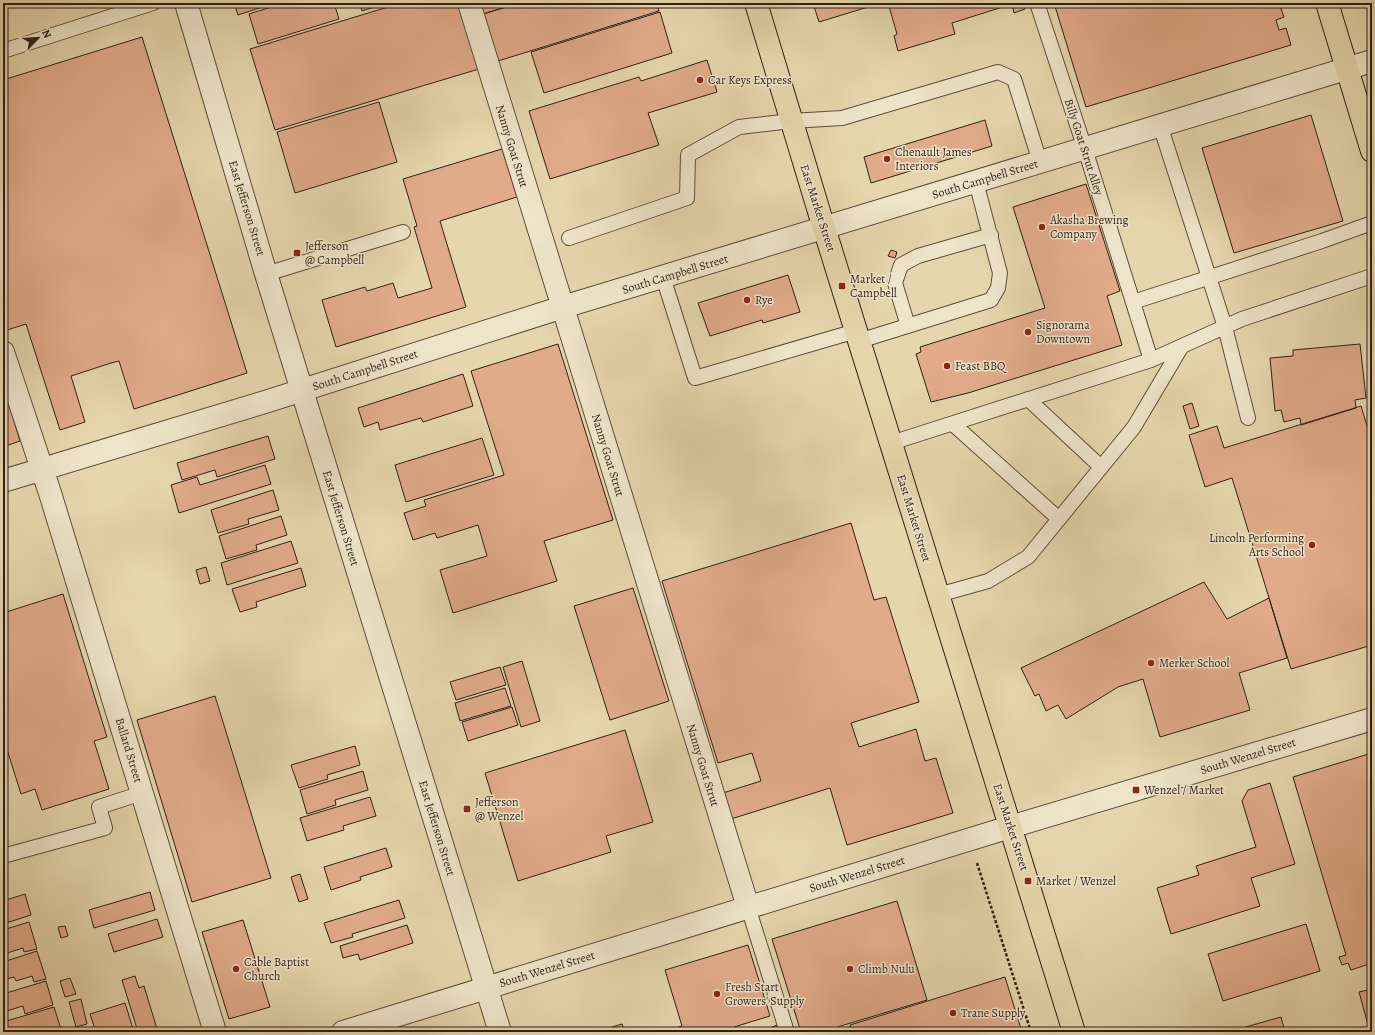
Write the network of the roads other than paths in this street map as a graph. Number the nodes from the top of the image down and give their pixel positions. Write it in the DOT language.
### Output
graph roads {
  1 [pos="153,3"];
  2 [pos="186,3"];
  3 [pos="469,3"];
  4 [pos="756,3"];
  5 [pos="1037,3"];
  6 [pos="1327,3"];
  7 [pos="3,51"];
  8 [pos="1372,61"];
  9 [pos="1347,68"];
  10 [pos="791,121"];
  11 [pos="1160,125"];
  12 [pos="1085,149"];
  13 [pos="1372,151"];
  14 [pos="1040,162"];
  15 [pos="976,182"];
  16 [pos="1372,223"];
  17 [pos="824,228"];
  18 [pos="403,232"];
  19 [pos="991,235"];
  20 [pos="569,238"];
  21 [pos="266,274"];
  22 [pos="1372,276"];
  23 [pos="663,277"];
  24 [pos="1210,278"];
  25 [pos="1133,302"];
  26 [pos="562,307"];
  27 [pos="908,326"];
  28 [pos="1225,327"];
  29 [pos="858,336"];
  30 [pos="1182,346"];
  31 [pos="3,352"];
  32 [pos="1151,360"];
  33 [pos="302,390"];
  34 [pos="1028,399"];
  35 [pos="1248,418"];
  36 [pos="953,424"];
  37 [pos="891,443"];
  38 [pos="1101,467"];
  39 [pos="41,469"];
  40 [pos="3,482"];
  41 [pos="1059,519"];
  42 [pos="938,595"];
  43 [pos="1372,719"];
  44 [pos="142,793"];
  45 [pos="1010,827"];
  46 [pos="3,856"];
  47 [pos="748,907"];
  48 [pos="487,988"];
  49 [pos="215,1032"];
  50 [pos="343,1032"];
  51 [pos="500,1032"];
  52 [pos="787,1032"];
  53 [pos="1074,1032"];
  1 -- 7 [label="lane"];
  2 -- 21 [label="street, East Jefferson Street"];
  3 -- 26 [label="street, Nanny Goat Strut"];
  4 -- 10 [label="main road, East Market Street"];
  5 -- 12 [label="lane, Billy Goat Strut Alley"];
  6 -- 9 [label="main road"];
  8 -- 9 [label="street, South Campbell Street"];
  9 -- 11 [label="street, South Campbell Street"];
  9 -- 13 [label="main road"];
  10 -- 14 [label="lane"];
  10 -- 17 [label="main road, East Market Street"];
  10 -- 20 [label="lane"];
  11 -- 12 [label="street, South Campbell Street"];
  11 -- 24 [label="lane"];
  12 -- 14 [label="street, South Campbell Street"];
  12 -- 25 [label="lane, Billy Goat Strut Alley"];
  14 -- 15 [label="street, South Campbell Street"];
  15 -- 17 [label="street, South Campbell Street"];
  15 -- 19 [label="lane"];
  16 -- 24 [label="lane"];
  17 -- 23 [label="street, South Campbell Street"];
  17 -- 29 [label="main road, East Market Street"];
  18 -- 21 [label="lane"];
  19 -- 27 [label="lane"];
  19 -- 27 [label="lane"];
  21 -- 33 [label="street, East Jefferson Street"];
  22 -- 28 [label="lane"];
  23 -- 26 [label="street, South Campbell Street"];
  23 -- 29 [label="lane"];
  24 -- 25 [label="lane"];
  24 -- 28 [label="lane"];
  25 -- 32 [label="lane, Billy Goat Strut Alley"];
  26 -- 33 [label="street, South Campbell Street"];
  26 -- 47 [label="street, Nanny Goat Strut"];
  27 -- 29 [label="lane"];
  28 -- 30 [label="lane"];
  28 -- 35 [label="lane"];
  29 -- 37 [label="main road, East Market Street"];
  30 -- 32 [label="lane"];
  30 -- 38 [label="lane"];
  31 -- 39 [label="street, Ballard Street"];
  32 -- 34 [label="lane"];
  33 -- 39 [label="street, South Campbell Street"];
  33 -- 48 [label="street, East Jefferson Street"];
  34 -- 36 [label="lane"];
  34 -- 38 [label="lane"];
  36 -- 37 [label="lane"];
  36 -- 41 [label="lane"];
  37 -- 42 [label="main road, East Market Street"];
  38 -- 41 [label="lane"];
  39 -- 40 [label="street, South Campbell Street"];
  39 -- 44 [label="street, Ballard Street"];
  41 -- 42 [label="lane"];
  42 -- 45 [label="main road, East Market Street"];
  43 -- 45 [label="street, South Wenzel Street"];
  44 -- 46 [label="lane"];
  44 -- 49 [label="street, Ballard Street"];
  45 -- 47 [label="street, South Wenzel Street"];
  45 -- 53 [label="main road, East Market Street"];
  47 -- 48 [label="street, South Wenzel Street"];
  47 -- 52 [label="lane"];
  48 -- 50 [label="street, South Wenzel Street"];
  48 -- 51 [label="street, East Jefferson Street"];
}
